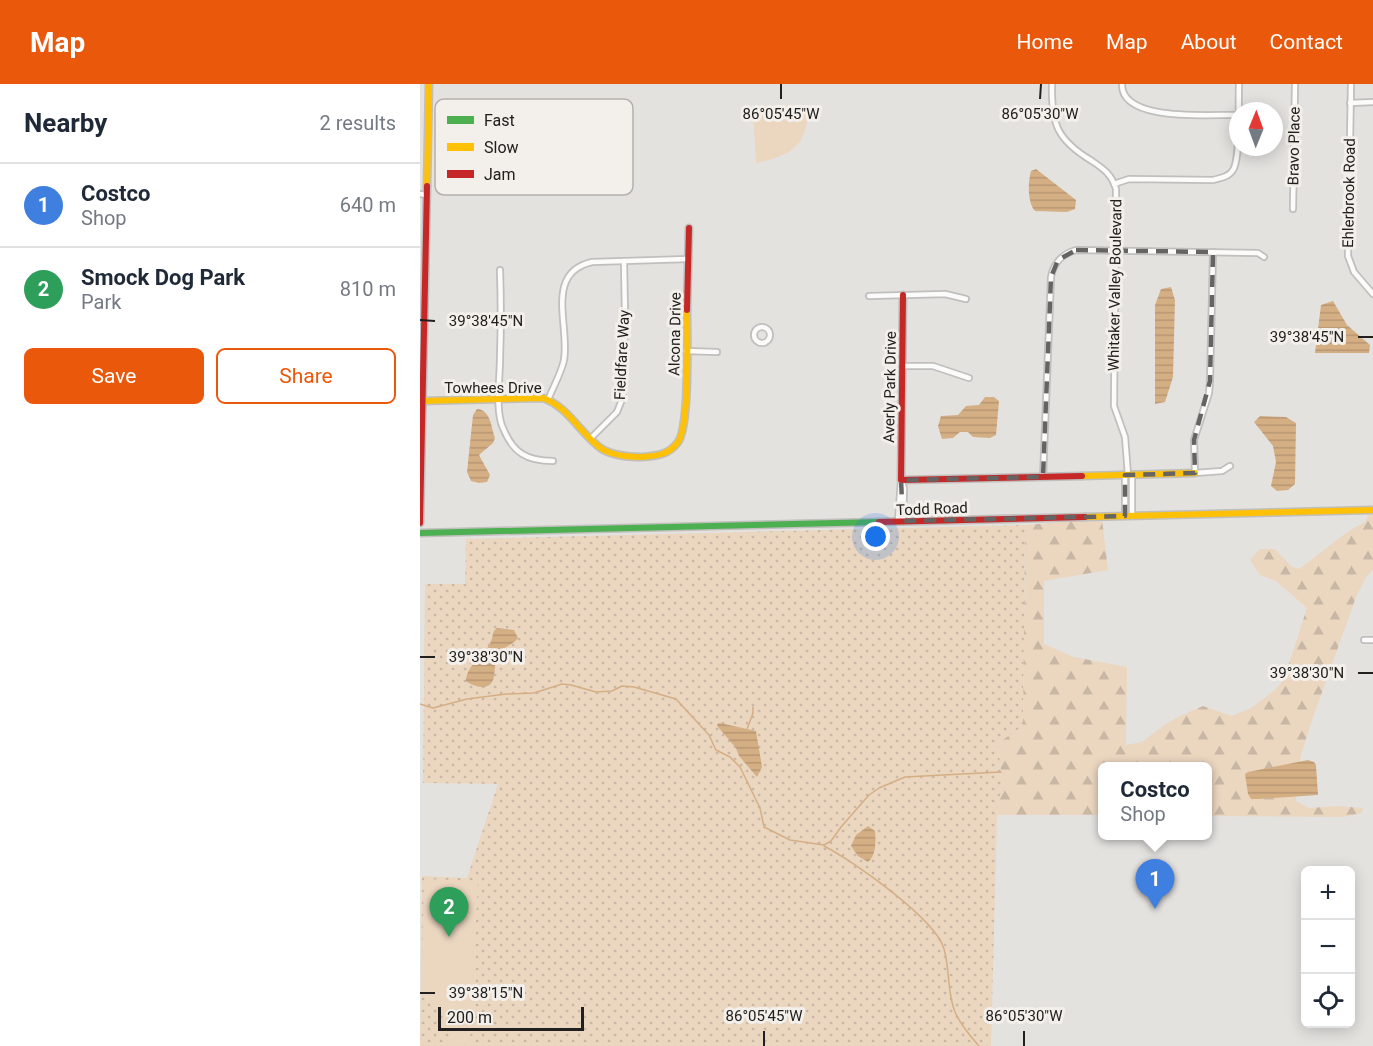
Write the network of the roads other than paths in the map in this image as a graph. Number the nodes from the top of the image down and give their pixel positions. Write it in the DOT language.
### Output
graph roads {
  1 [pos="429,84"];
  2 [pos="1052,84"];
  3 [pos="1122,84"];
  4 [pos="1239,84"];
  5 [pos="1295,84"];
  6 [pos="1351,84"];
  7 [pos="1238,102"];
  8 [pos="1373,102"];
  9 [pos="1350,103"];
  10 [pos="1229,115"];
  11 [pos="1237,156"];
  12 [pos="1230,173"];
  13 [pos="1236,180"];
  14 [pos="1114,184"];
  15 [pos="423,195"];
  16 [pos="1293,209"];
  17 [pos="689,228"];
  18 [pos="1117,250"];
  19 [pos="1213,252"];
  20 [pos="1264,257"];
  21 [pos="688,259"];
  22 [pos="624,261"];
  23 [pos="500,270"];
  24 [pos="1373,294"];
  25 [pos="903,295"];
  26 [pos="869,296"];
  27 [pos="966,299"];
  28 [pos="422,333"];
  29 [pos="421,341"];
  30 [pos="686,351"];
  31 [pos="717,352"];
  32 [pos="902,366"];
  33 [pos="969,378"];
  34 [pos="500,398"];
  35 [pos="422,400"];
  36 [pos="548,400"];
  37 [pos="591,438"];
  38 [pos="681,439"];
  39 [pos="421,456"];
  40 [pos="553,460"];
  41 [pos="421,464"];
  42 [pos="1230,466"];
  43 [pos="1195,472"];
  44 [pos="1128,475"];
  45 [pos="1043,477"];
  46 [pos="901,480"];
  47 [pos="1373,510"];
  48 [pos="1129,516"];
  49 [pos="901,521"];
  50 [pos="420,523"];
  51 [pos="420,533"];
  52 [pos="1364,640"];
  53 [pos="1373,640"];
  1 -- 15 [label="street"];
  2 -- 14 [label="street, Whitaker Valley Boulevard"];
  3 -- 10 [label="street"];
  4 -- 7 [label="street"];
  5 -- 16 [label="street, Bravo Place"];
  6 -- 9 [label="street, Ehlerbrook Road"];
  8 -- 9 [label="street"];
  9 -- 24 [label="street, Ehlerbrook Road"];
  11 -- 12 [label="street"];
  12 -- 13 [label="street"];
  12 -- 14 [label="street"];
  14 -- 18 [label="street, Whitaker Valley Boulevard"];
  15 -- 28 [label="street"];
  17 -- 21 [label="street, Alcona Drive"];
  18 -- 19 [label="street"];
  18 -- 44 [label="street, Whitaker Valley Boulevard"];
  18 -- 45 [label="street"];
  19 -- 20 [label="street"];
  19 -- 43 [label="street"];
  21 -- 22 [label="street"];
  21 -- 30 [label="street, Alcona Drive"];
  22 -- 36 [label="street"];
  22 -- 37 [label="street, Fieldfare Way"];
  23 -- 34 [label="street"];
  25 -- 26 [label="street"];
  25 -- 27 [label="street"];
  25 -- 32 [label="street, Averly Park Drive"];
  28 -- 29 [label="street"];
  29 -- 35 [label="street"];
  30 -- 31 [label="street"];
  30 -- 38 [label="street, Alcona Drive"];
  32 -- 33 [label="street"];
  32 -- 46 [label="street, Averly Park Drive"];
  34 -- 35 [label="street, Towhees Drive"];
  34 -- 36 [label="street, Towhees Drive"];
  34 -- 40 [label="street"];
  35 -- 39 [label="street"];
  36 -- 37 [label="street, Towhees Drive"];
  37 -- 38 [label="street, Towhees Drive"];
  39 -- 41 [label="street"];
  41 -- 50 [label="street"];
  42 -- 43 [label="street"];
  43 -- 44 [label="street"];
  44 -- 45 [label="street"];
  44 -- 48 [label="street, Whitaker Valley Boulevard"];
  45 -- 46 [label="street"];
  46 -- 49 [label="street, Averly Park Drive"];
  47 -- 48 [label="street, Todd Road"];
  48 -- 49 [label="street, Todd Road"];
  49 -- 51 [label="street, Todd Road"];
  52 -- 53 [label="street"];
}
